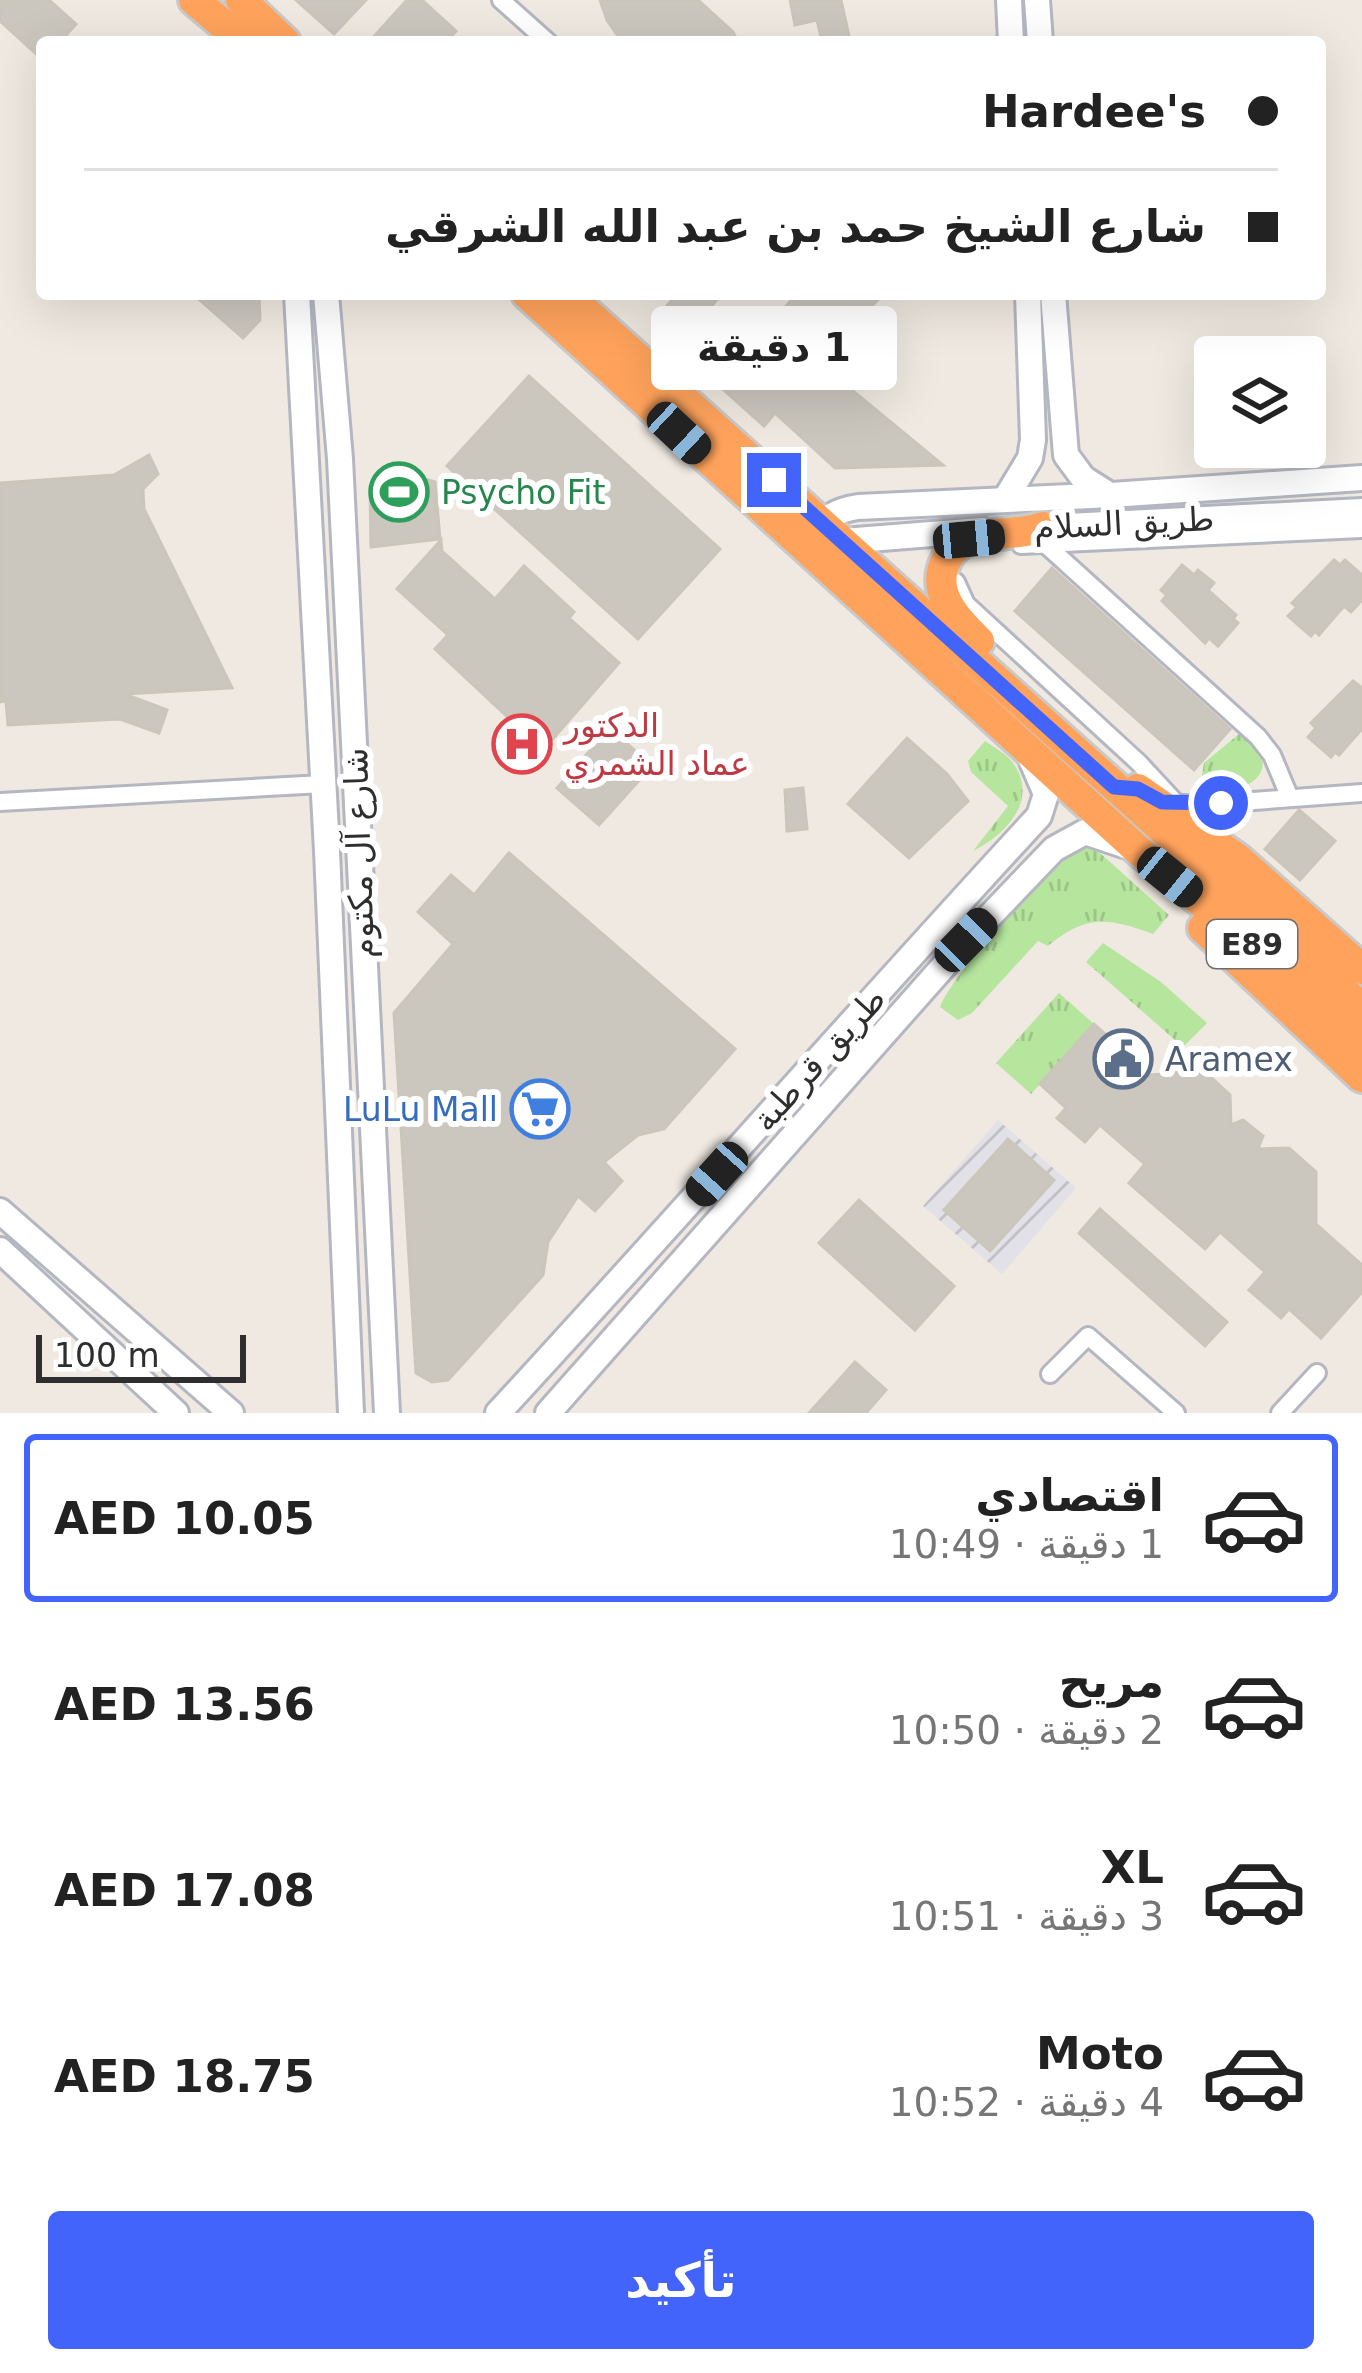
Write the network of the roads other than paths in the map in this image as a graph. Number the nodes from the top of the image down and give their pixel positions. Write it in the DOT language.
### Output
graph roads {
  1 [pos="194,0"];
  2 [pos="241,0"];
  3 [pos="501,0"];
  4 [pos="1009,0"];
  5 [pos="1037,0"];
  6 [pos="237,36"];
  7 [pos="279,36"];
  8 [pos="541,36"];
  9 [pos="1011,36"];
  10 [pos="1040,36"];
  11 [pos="297,300"];
  12 [pos="327,300"];
  13 [pos="534,300"];
  14 [pos="573,300"];
  15 [pos="1037,312"];
  16 [pos="619,378"];
  17 [pos="1362,478"];
  18 [pos="1111,496"];
  19 [pos="1006,498"];
  20 [pos="798,501"];
  21 [pos="1356,520"];
  22 [pos="1043,535"];
  23 [pos="822,548"];
  24 [pos="1035,736"];
  25 [pos="1082,758"];
  26 [pos="1276,765"];
  27 [pos="323,784"];
  28 [pos="1114,787"];
  29 [pos="1362,793"];
  30 [pos="1290,798"];
  31 [pos="1253,801"];
  32 [pos="0,802"];
  33 [pos="1169,803"];
  34 [pos="1221,803"];
  35 [pos="1206,836"];
  36 [pos="1138,850"];
  37 [pos="327,851"];
  38 [pos="943,919"];
  39 [pos="966,940"];
  40 [pos="1362,969"];
  41 [pos="364,1008"];
  42 [pos="1362,1008"];
  43 [pos="1362,1042"];
  44 [pos="1362,1077"];
  45 [pos="0,1211"];
  46 [pos="0,1250"];
  47 [pos="344,1263"];
  48 [pos="1316,1373"];
  49 [pos="1050,1374"];
  50 [pos="148,1387"];
  51 [pos="517,1403"];
  52 [pos="384,1411"];
  53 [pos="176,1413"];
  54 [pos="197,1413"];
  55 [pos="230,1413"];
  56 [pos="351,1413"];
  57 [pos="498,1413"];
  58 [pos="548,1413"];
  59 [pos="1176,1413"];
  60 [pos="1280,1413"];
  1 -- 6 [label="highway"];
  2 -- 7 [label="highway"];
  3 -- 8 [label="street"];
  4 -- 9 [label="main road"];
  5 -- 10 [label="main road"];
  11 -- 27 [label="main road, شارع آل مكتوم"];
  12 -- 41 [label="main road, شارع آل مكتوم"];
  13 -- 16 [label="highway"];
  14 -- 20 [label="highway"];
  15 -- 18 [label="main road"];
  15 -- 19 [label="main road"];
  16 -- 20 [label="highway"];
  16 -- 23 [label="highway"];
  17 -- 18 [label="main road, طريق السلام"];
  18 -- 19 [label="main road, طريق السلام"];
  19 -- 23 [label="main road, طريق السلام"];
  20 -- 23 [label="highway"];
  21 -- 22 [label="main road, طريق السلام"];
  22 -- 23 [label="main road, طريق السلام"];
  22 -- 25 [label="highway"];
  22 -- 26 [label="street"];
  22 -- 33 [label="street"];
  23 -- 24 [label="highway"];
  24 -- 25 [label="highway, E89"];
  24 -- 36 [label="highway, E89"];
  24 -- 38 [label="main road, طريق قرطبة"];
  25 -- 28 [label="highway, E89"];
  26 -- 30 [label="street"];
  26 -- 31 [label="street"];
  27 -- 32 [label="street"];
  27 -- 37 [label="main road, شارع آل مكتوم"];
  28 -- 33 [label="highway"];
  28 -- 42 [label="highway, E89"];
  29 -- 30 [label="street"];
  30 -- 31 [label="street"];
  31 -- 34 [label="street"];
  33 -- 34 [label="street"];
  33 -- 35 [label="highway"];
  34 -- 35 [label="street"];
  35 -- 40 [label="highway"];
  36 -- 39 [label="main road, طريق قرطبة"];
  36 -- 43 [label="highway, E89"];
  36 -- 44 [label="highway"];
  37 -- 41 [label="main road"];
  37 -- 47 [label="main road, شارع آل مكتوم"];
  38 -- 39 [label="main road"];
  38 -- 51 [label="main road, طريق قرطبة"];
  39 -- 58 [label="main road, طريق قرطبة"];
  41 -- 52 [label="main road, شارع آل مكتوم"];
  45 -- 55 [label="main road"];
  46 -- 50 [label="main road"];
  47 -- 52 [label="main road"];
  47 -- 56 [label="main road, شارع آل مكتوم"];
  48 -- 60 [label="street"];
  49 -- 59 [label="street"];
  50 -- 53 [label="main road"];
  50 -- 54 [label="main road"];
  51 -- 57 [label="main road, طريق قرطبة"];
}
